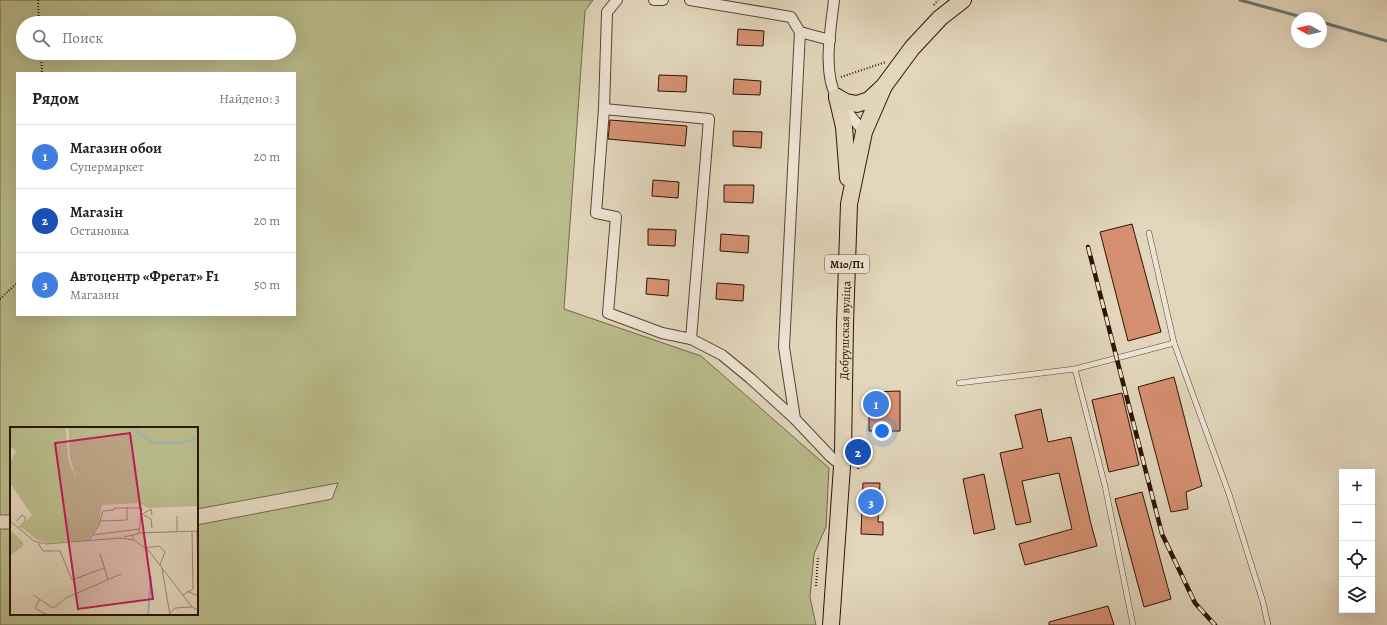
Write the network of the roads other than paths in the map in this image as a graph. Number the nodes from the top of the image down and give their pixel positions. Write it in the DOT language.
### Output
graph roads {
  1 [pos="617,0"];
  2 [pos="654,0"];
  3 [pos="663,0"];
  4 [pos="690,0"];
  5 [pos="834,0"];
  6 [pos="960,1"];
  7 [pos="800,32"];
  8 [pos="830,40"];
  9 [pos="884,86"];
  10 [pos="837,97"];
  11 [pos="604,109"];
  12 [pos="864,132"];
  13 [pos="849,204"];
  14 [pos="1148,233"];
  15 [pos="691,339"];
  16 [pos="1174,343"];
  17 [pos="1075,369"];
  18 [pos="959,383"];
  19 [pos="795,419"];
  20 [pos="850,468"];
  21 [pos="831,625"];
  22 [pos="1133,625"];
  23 [pos="1268,625"];
  1 -- 11 [label="street"];
  2 -- 3 [label="street"];
  4 -- 7 [label="street"];
  5 -- 8 [label="street"];
  6 -- 9 [label="main road, М10/П1"];
  7 -- 8 [label="street"];
  7 -- 19 [label="street"];
  8 -- 10 [label="street"];
  9 -- 10 [label="main road"];
  9 -- 12 [label="main road, М10/П1"];
  10 -- 12 [label="street"];
  10 -- 13 [label="main road"];
  11 -- 15 [label="street"];
  11 -- 15 [label="street"];
  12 -- 13 [label="main road, Добрушская вуліца / М10/П1"];
  13 -- 20 [label="main road, Добрушская вуліца / М10/П1"];
  14 -- 16 [label="lane"];
  15 -- 19 [label="street"];
  16 -- 17 [label="lane"];
  16 -- 23 [label="lane"];
  17 -- 18 [label="lane"];
  17 -- 22 [label="lane"];
  19 -- 20 [label="street"];
  20 -- 21 [label="main road, Добрушская вуліца / М10/П1"];
}
